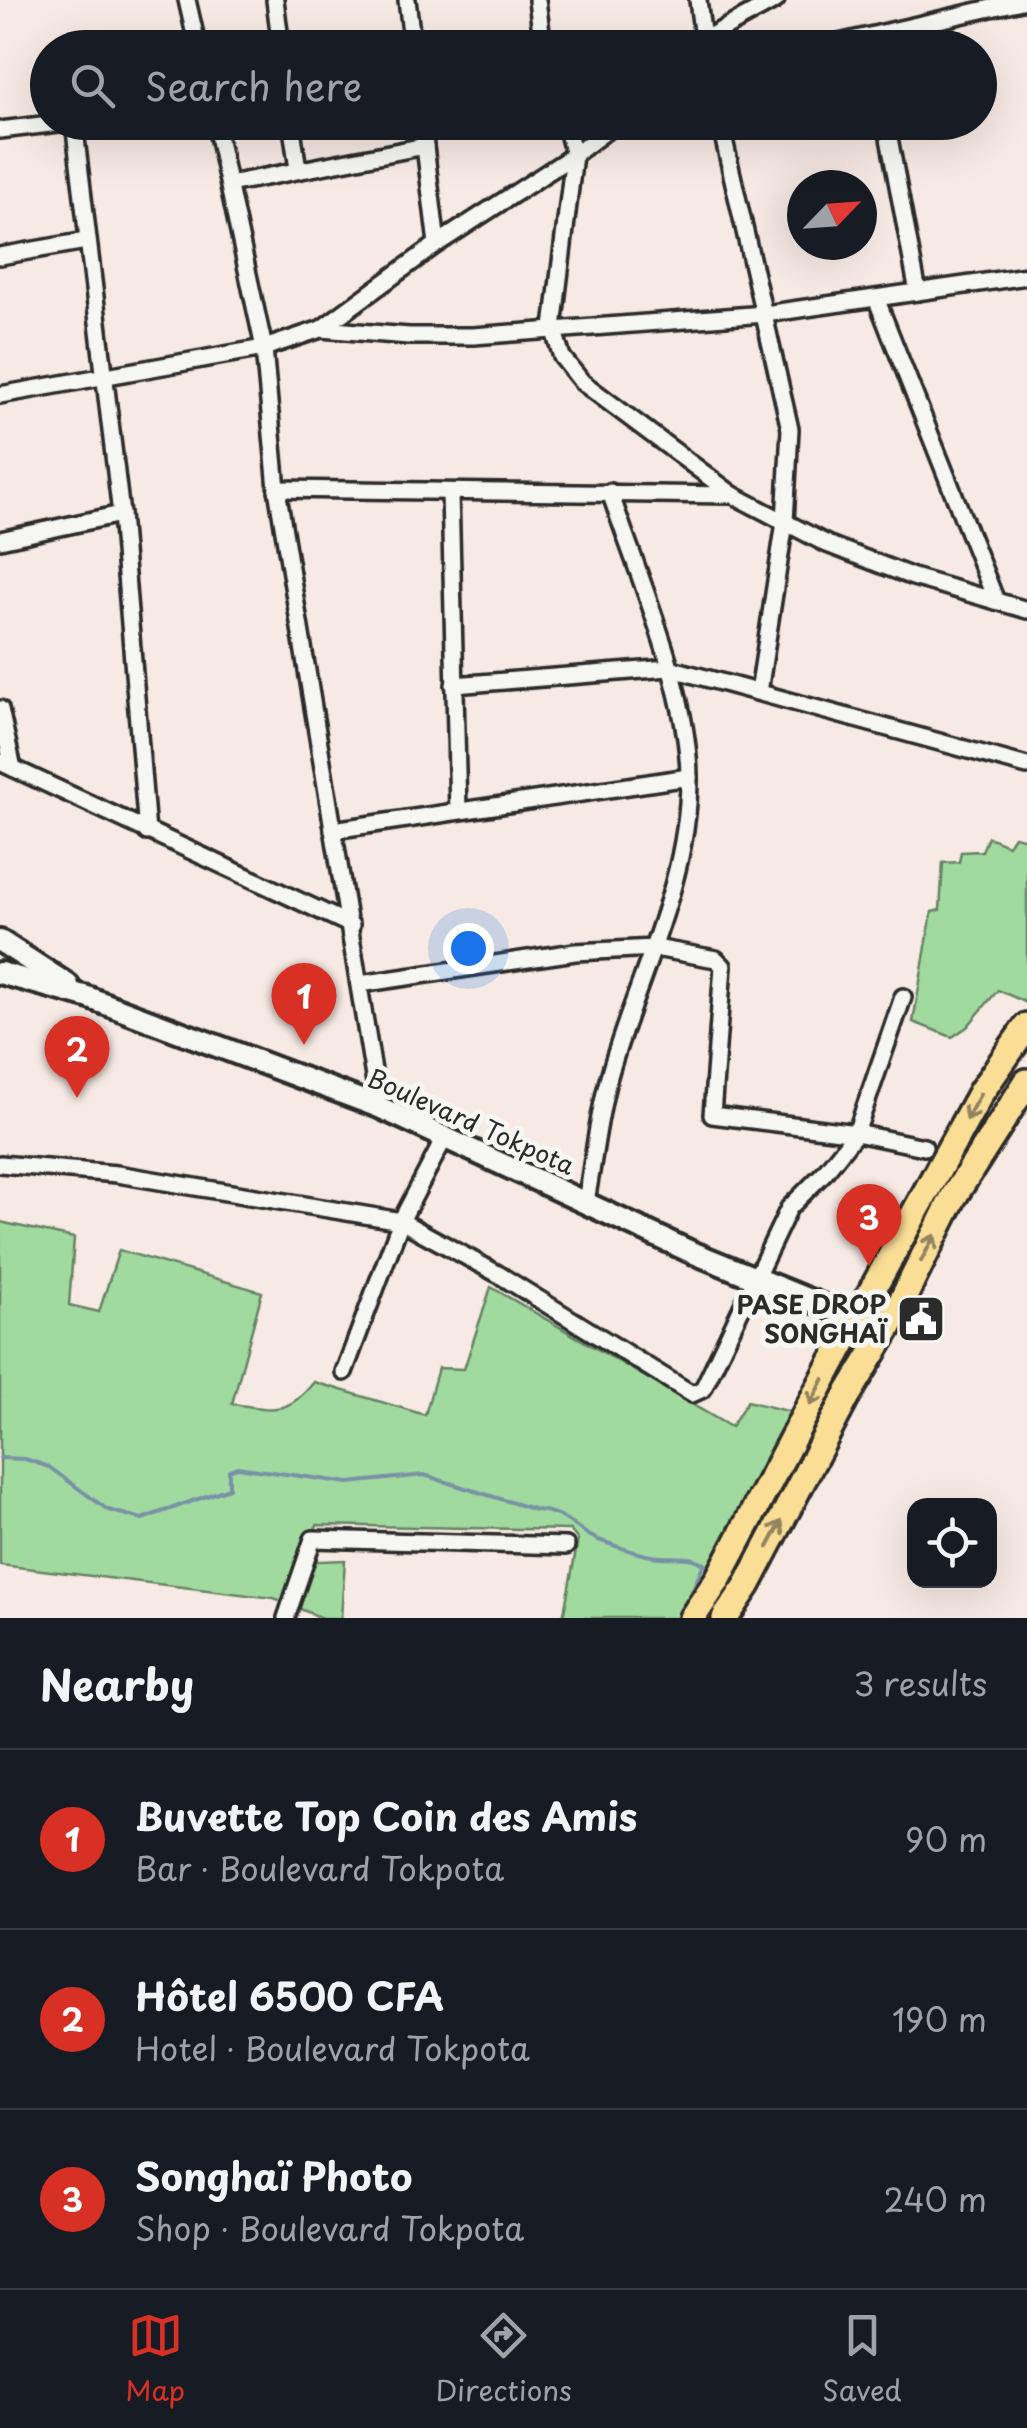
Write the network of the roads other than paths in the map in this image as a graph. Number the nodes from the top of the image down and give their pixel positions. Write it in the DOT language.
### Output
graph roads {
  1 [pos="187,0"];
  2 [pos="275,0"];
  3 [pos="407,0"];
  4 [pos="537,0"];
  5 [pos="698,0"];
  6 [pos="776,0"];
  7 [pos="1026,0"];
  8 [pos="194,30"];
  9 [pos="279,30"];
  10 [pos="411,30"];
  11 [pos="541,30"];
  12 [pos="701,30"];
  13 [pos="726,30"];
  14 [pos="912,30"];
  15 [pos="30,127"];
  16 [pos="0,130"];
  17 [pos="72,140"];
  18 [pos="220,140"];
  19 [pos="294,140"];
  20 [pos="424,140"];
  21 [pos="570,140"];
  22 [pos="594,140"];
  23 [pos="724,140"];
  24 [pos="889,140"];
  25 [pos="425,146"];
  26 [pos="574,155"];
  27 [pos="298,169"];
  28 [pos="230,184"];
  29 [pos="86,242"];
  30 [pos="437,244"];
  31 [pos="0,256"];
  32 [pos="1027,276"];
  33 [pos="918,292"];
  34 [pos="876,298"];
  35 [pos="765,314"];
  36 [pos="553,328"];
  37 [pos="321,329"];
  38 [pos="264,348"];
  39 [pos="106,378"];
  40 [pos="0,395"];
  41 [pos="278,489"];
  42 [pos="610,492"];
  43 [pos="450,493"];
  44 [pos="733,496"];
  45 [pos="121,514"];
  46 [pos="785,522"];
  47 [pos="0,540"];
  48 [pos="996,601"];
  49 [pos="1027,610"];
  50 [pos="669,668"];
  51 [pos="454,686"];
  52 [pos="760,692"];
  53 [pos="0,708"];
  54 [pos="7,765"];
  55 [pos="1027,766"];
  56 [pos="689,778"];
  57 [pos="458,811"];
  58 [pos="332,830"];
  59 [pos="146,832"];
  60 [pos="351,925"];
  61 [pos="0,941"];
  62 [pos="655,948"];
  63 [pos="0,972"];
  64 [pos="360,984"];
  65 [pos="87,997"];
  66 [pos="903,997"];
  67 [pos="1027,1026"];
  68 [pos="1027,1082"];
  69 [pos="379,1107"];
  70 [pos="856,1133"];
  71 [pos="445,1137"];
  72 [pos="924,1148"];
  73 [pos="0,1164"];
  74 [pos="586,1201"];
  75 [pos="401,1221"];
  76 [pos="756,1280"];
  77 [pos="856,1319"];
  78 [pos="344,1372"];
  79 [pos="566,1546"];
  80 [pos="286,1618"];
  81 [pos="692,1618"];
  82 [pos="726,1618"];
  1 -- 8 [label="street"];
  2 -- 9 [label="street"];
  3 -- 10 [label="street"];
  4 -- 11 [label="street"];
  5 -- 12 [label="street"];
  6 -- 13 [label="street"];
  7 -- 14 [label="street"];
  15 -- 16 [label="street"];
  17 -- 29 [label="street"];
  18 -- 28 [label="street"];
  19 -- 27 [label="street"];
  20 -- 25 [label="street"];
  21 -- 26 [label="street"];
  22 -- 26 [label="street"];
  23 -- 35 [label="street"];
  24 -- 33 [label="street"];
  25 -- 27 [label="street"];
  25 -- 30 [label="street"];
  26 -- 30 [label="street"];
  26 -- 36 [label="street"];
  27 -- 28 [label="street"];
  28 -- 38 [label="street"];
  29 -- 31 [label="street"];
  29 -- 39 [label="street"];
  30 -- 37 [label="street"];
  32 -- 33 [label="street"];
  33 -- 34 [label="street"];
  34 -- 35 [label="street"];
  34 -- 48 [label="street"];
  35 -- 36 [label="street"];
  35 -- 46 [label="street"];
  36 -- 37 [label="street"];
  36 -- 44 [label="street"];
  37 -- 38 [label="street"];
  38 -- 39 [label="street"];
  38 -- 41 [label="street"];
  39 -- 40 [label="street"];
  39 -- 45 [label="street"];
  41 -- 43 [label="street"];
  41 -- 58 [label="street"];
  42 -- 43 [label="street"];
  42 -- 44 [label="street"];
  42 -- 50 [label="street"];
  43 -- 51 [label="street"];
  44 -- 46 [label="street"];
  45 -- 47 [label="street"];
  45 -- 59 [label="street"];
  46 -- 48 [label="street"];
  46 -- 52 [label="street"];
  48 -- 49 [label="street"];
  50 -- 51 [label="street"];
  50 -- 52 [label="street"];
  50 -- 56 [label="street"];
  51 -- 57 [label="street"];
  52 -- 55 [label="street"];
  53 -- 54 [label="street"];
  54 -- 59 [label="street"];
  56 -- 57 [label="street"];
  56 -- 62 [label="street"];
  57 -- 58 [label="street"];
  58 -- 60 [label="street"];
  59 -- 60 [label="street"];
  60 -- 64 [label="street"];
  61 -- 65 [label="street"];
  62 -- 64 [label="street"];
  62 -- 70 [label="street"];
  62 -- 74 [label="street"];
  63 -- 65 [label="street, Boulevard Tokpota"];
  64 -- 69 [label="street"];
  65 -- 69 [label="street, Boulevard Tokpota"];
  66 -- 70 [label="street"];
  67 -- 77 [label="highway, one-way"];
  82 -- 68 [label="highway, one-way"];
  69 -- 71 [label="street, Boulevard Tokpota"];
  70 -- 72 [label="street"];
  70 -- 76 [label="street"];
  71 -- 74 [label="street, Boulevard Tokpota"];
  71 -- 75 [label="street"];
  73 -- 75 [label="street"];
  74 -- 76 [label="street, Boulevard Tokpota"];
  75 -- 76 [label="street"];
  75 -- 78 [label="street"];
  76 -- 77 [label="street, Boulevard Tokpota"];
  77 -- 81 [label="highway, one-way"];
  79 -- 80 [label="street"];
}
